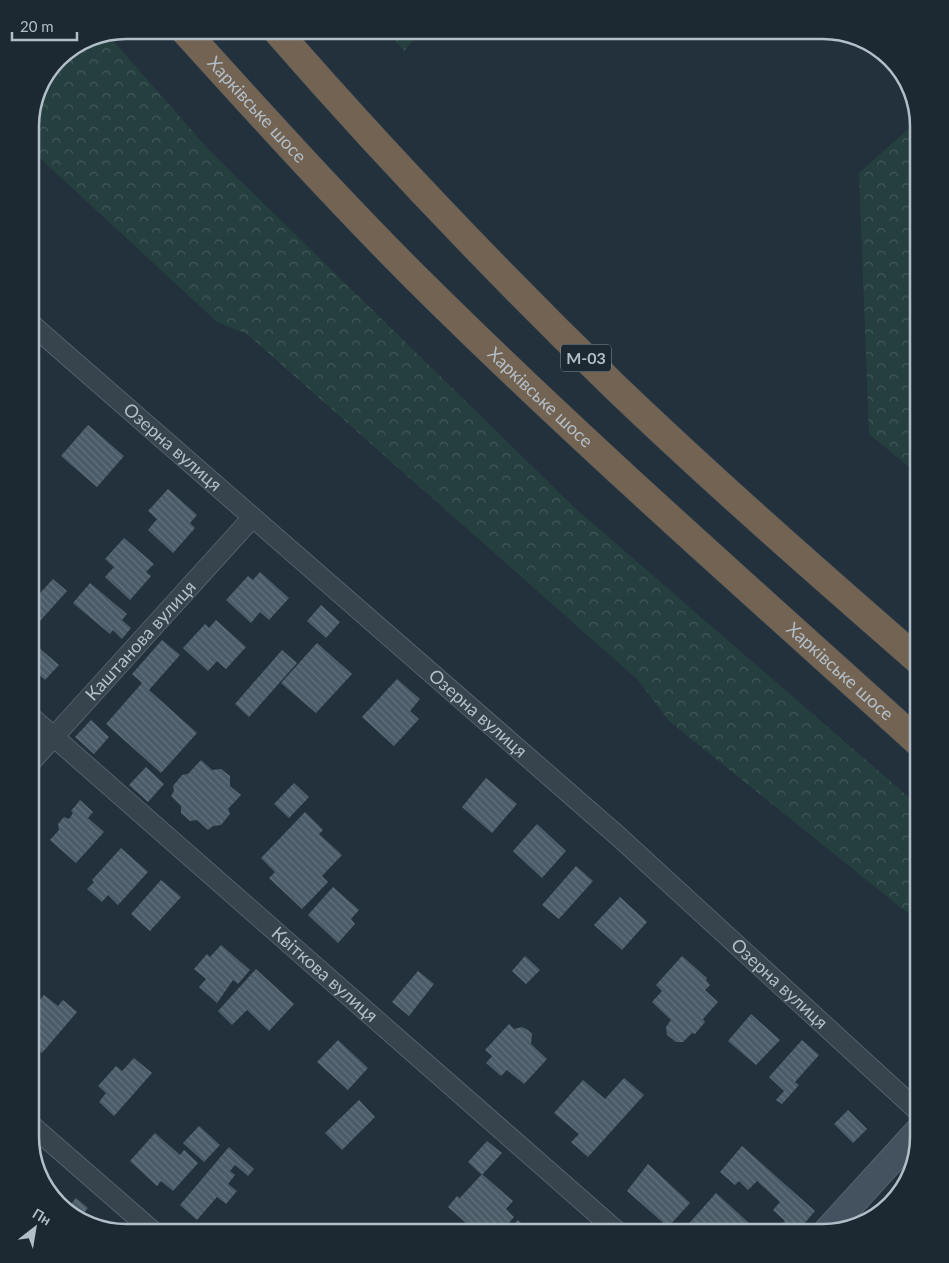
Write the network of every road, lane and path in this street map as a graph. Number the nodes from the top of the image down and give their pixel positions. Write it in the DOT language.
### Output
graph roads {
  1 [pos="192,39"];
  2 [pos="284,39"];
  3 [pos="39,331"];
  4 [pos="252,518"];
  5 [pos="910,653"];
  6 [pos="39,724"];
  7 [pos="910,735"];
  8 [pos="54,737"];
  9 [pos="39,753"];
  10 [pos="910,1104"];
  11 [pos="39,1132"];
  12 [pos="910,1140"];
  13 [pos="145,1224"];
  14 [pos="609,1224"];
  15 [pos="833,1224"];
  1 -- 7 [label="highway, Харківське шосе"];
  2 -- 5 [label="highway, М-03"];
  3 -- 4 [label="street, Озерна вулиця"];
  4 -- 8 [label="street, Каштанова вулиця"];
  4 -- 10 [label="street, Озерна вулиця"];
  6 -- 8 [label="street, Квіткова вулиця"];
  8 -- 9 [label="street, Каштанова вулиця"];
  8 -- 14 [label="street, Квіткова вулиця"];
  11 -- 13 [label="street"];
  12 -- 15 [label="street"];
}
